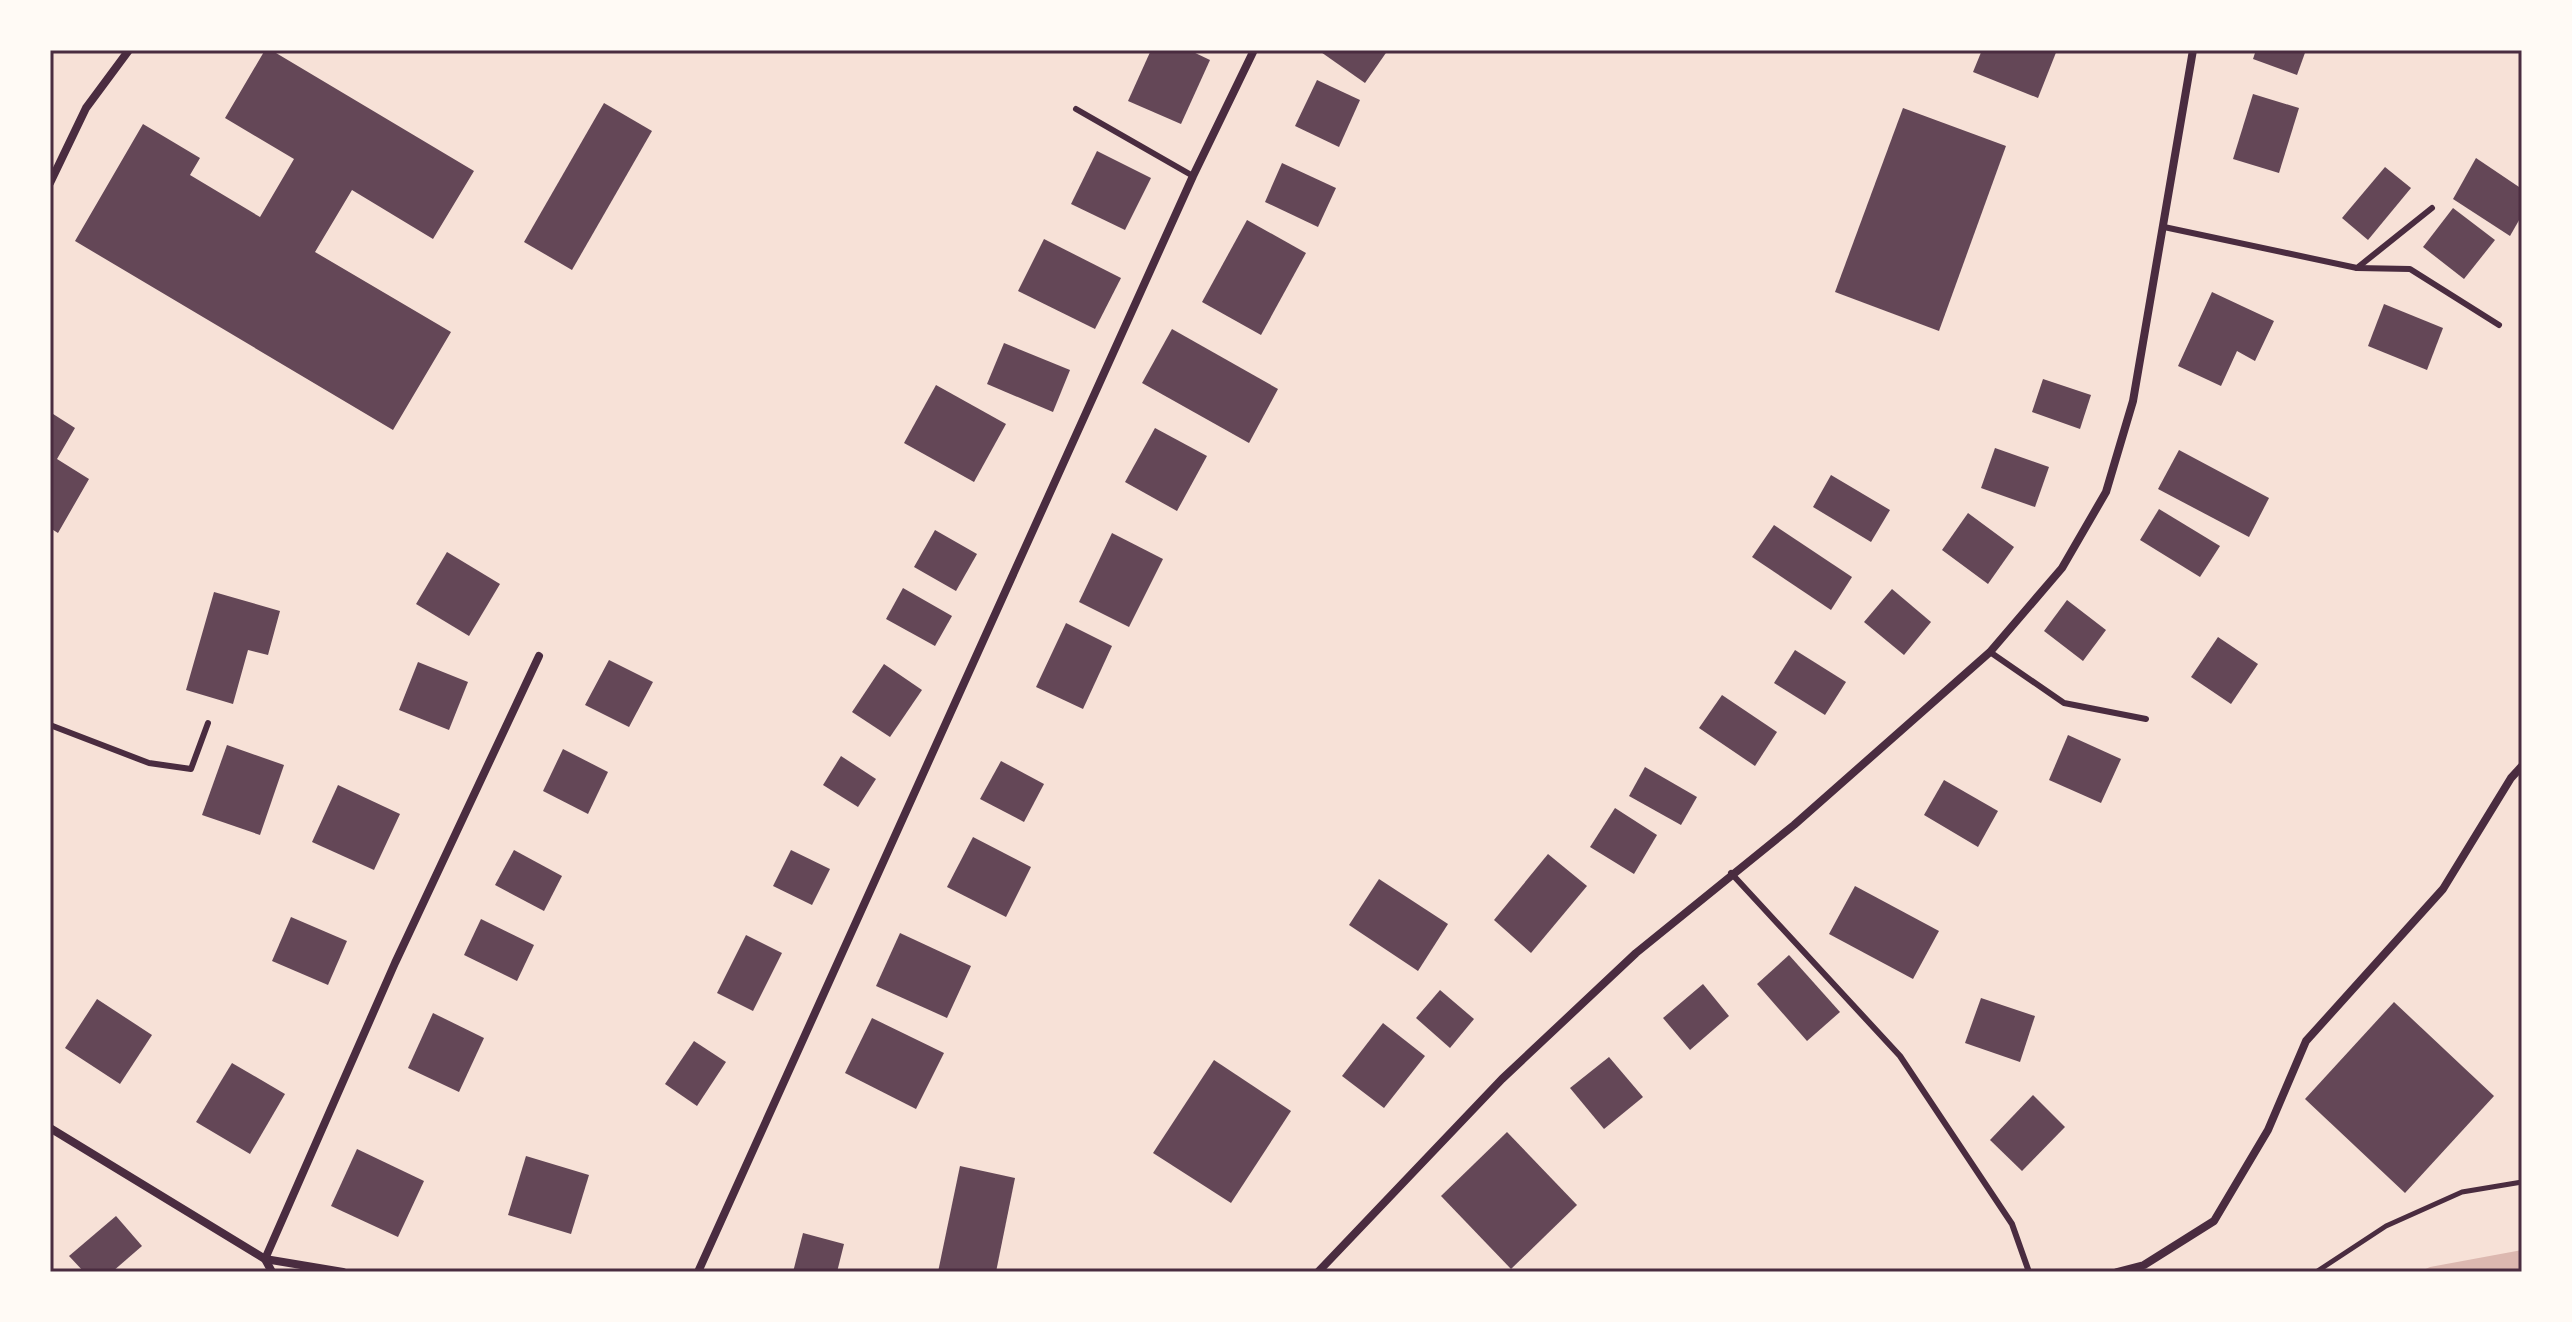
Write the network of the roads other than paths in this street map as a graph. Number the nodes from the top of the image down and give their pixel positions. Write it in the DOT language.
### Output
graph roads {
  1 [pos="129,50"];
  2 [pos="1254,50"];
  3 [pos="2193,50"];
  4 [pos="1076,109"];
  5 [pos="1193,176"];
  6 [pos="50,183"];
  7 [pos="2432,208"];
  8 [pos="2164,227"];
  9 [pos="2357,268"];
  10 [pos="2499,325"];
  11 [pos="1990,652"];
  12 [pos="539,656"];
  13 [pos="2146,719"];
  14 [pos="208,723"];
  15 [pos="50,725"];
  16 [pos="2522,766"];
  17 [pos="1731,873"];
  18 [pos="50,1128"];
  19 [pos="265,1259"];
  20 [pos="272,1272"];
  21 [pos="343,1272"];
  22 [pos="698,1272"];
  23 [pos="1318,1272"];
  24 [pos="2029,1272"];
  25 [pos="2117,1272"];
  1 -- 6 [label="street"];
  2 -- 5 [label="street"];
  3 -- 8 [label="street"];
  4 -- 5 [label="lane"];
  5 -- 22 [label="street"];
  7 -- 9 [label="lane"];
  8 -- 9 [label="lane"];
  8 -- 11 [label="street"];
  9 -- 10 [label="lane"];
  11 -- 13 [label="lane"];
  11 -- 17 [label="street"];
  12 -- 19 [label="street"];
  14 -- 15 [label="lane"];
  16 -- 25 [label="street"];
  17 -- 23 [label="street"];
  17 -- 24 [label="lane"];
  18 -- 19 [label="street"];
  19 -- 20 [label="street"];
  19 -- 21 [label="street"];
}
